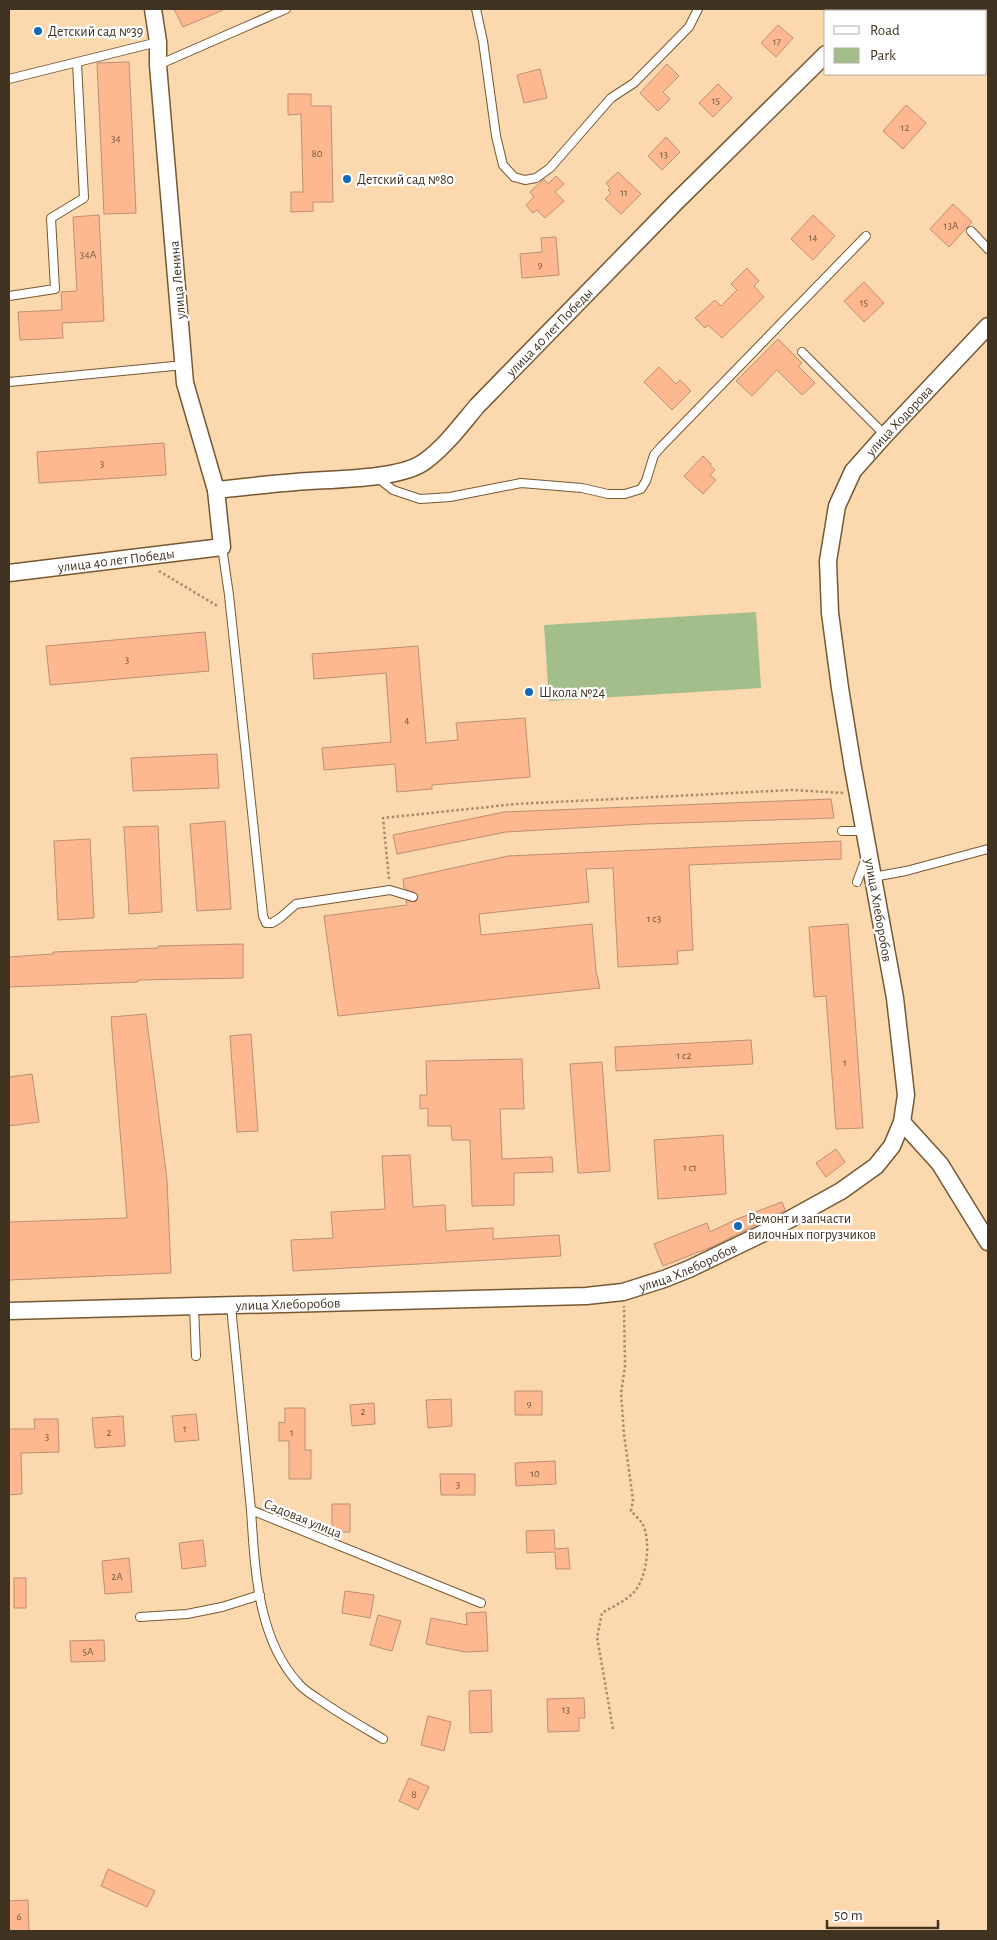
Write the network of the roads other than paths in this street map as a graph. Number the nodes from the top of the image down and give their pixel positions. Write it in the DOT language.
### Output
graph roads {
  1 [pos="153,9"];
  2 [pos="286,9"];
  3 [pos="476,9"];
  4 [pos="698,9"];
  5 [pos="158,42"];
  6 [pos="824,56"];
  7 [pos="77,63"];
  8 [pos="158,65"];
  9 [pos="9,79"];
  10 [pos="971,231"];
  11 [pos="866,236"];
  12 [pos="988,249"];
  13 [pos="9,296"];
  14 [pos="988,326"];
  15 [pos="802,352"];
  16 [pos="184,365"];
  17 [pos="9,382"];
  18 [pos="885,435"];
  19 [pos="375,475"];
  20 [pos="216,490"];
  21 [pos="833,530"];
  22 [pos="222,547"];
  23 [pos="9,572"];
  24 [pos="842,831"];
  25 [pos="864,831"];
  26 [pos="988,849"];
  27 [pos="868,851"];
  28 [pos="873,878"];
  29 [pos="857,882"];
  30 [pos="413,897"];
  31 [pos="902,1122"];
  32 [pos="988,1242"];
  33 [pos="231,1306"];
  34 [pos="194,1307"];
  35 [pos="9,1311"];
  36 [pos="196,1356"];
  37 [pos="251,1510"];
  38 [pos="260,1595"];
  39 [pos="480,1603"];
  40 [pos="140,1617"];
  41 [pos="383,1739"];
  1 -- 5 [label="street, улица Ленина"];
  2 -- 8 [label="lane"];
  3 -- 4 [label="lane"];
  5 -- 7 [label="lane"];
  5 -- 8 [label="street, улица Ленина"];
  6 -- 19 [label="street, улица 40 лет Победы"];
  7 -- 9 [label="lane"];
  7 -- 13 [label="lane"];
  8 -- 16 [label="street, улица Ленина"];
  10 -- 12 [label="lane"];
  11 -- 19 [label="lane"];
  14 -- 18 [label="street, улица Ходорова"];
  15 -- 18 [label="lane"];
  16 -- 17 [label="lane"];
  16 -- 20 [label="street, улица Ленина"];
  18 -- 21 [label="street, улица Ходорова"];
  19 -- 20 [label="street, улица 40 лет Победы"];
  20 -- 22 [label="street, улица Ленина"];
  21 -- 25 [label="street, улица Хлеборобов"];
  22 -- 23 [label="street, улица 40 лет Победы"];
  22 -- 30 [label="lane"];
  24 -- 25 [label="lane"];
  25 -- 27 [label="street, улица Хлеборобов"];
  26 -- 28 [label="lane"];
  27 -- 28 [label="street, улица Хлеборобов"];
  27 -- 29 [label="lane"];
  28 -- 31 [label="street, улица Хлеборобов"];
  31 -- 32 [label="street"];
  31 -- 33 [label="street, улица Хлеборобов"];
  33 -- 34 [label="street, улица Хлеборобов"];
  33 -- 37 [label="lane, Садовая улица"];
  34 -- 35 [label="street, улица Хлеборобов"];
  34 -- 36 [label="lane"];
  37 -- 38 [label="lane"];
  37 -- 39 [label="lane, Садовая улица"];
  38 -- 40 [label="lane"];
  38 -- 41 [label="lane"];
}
